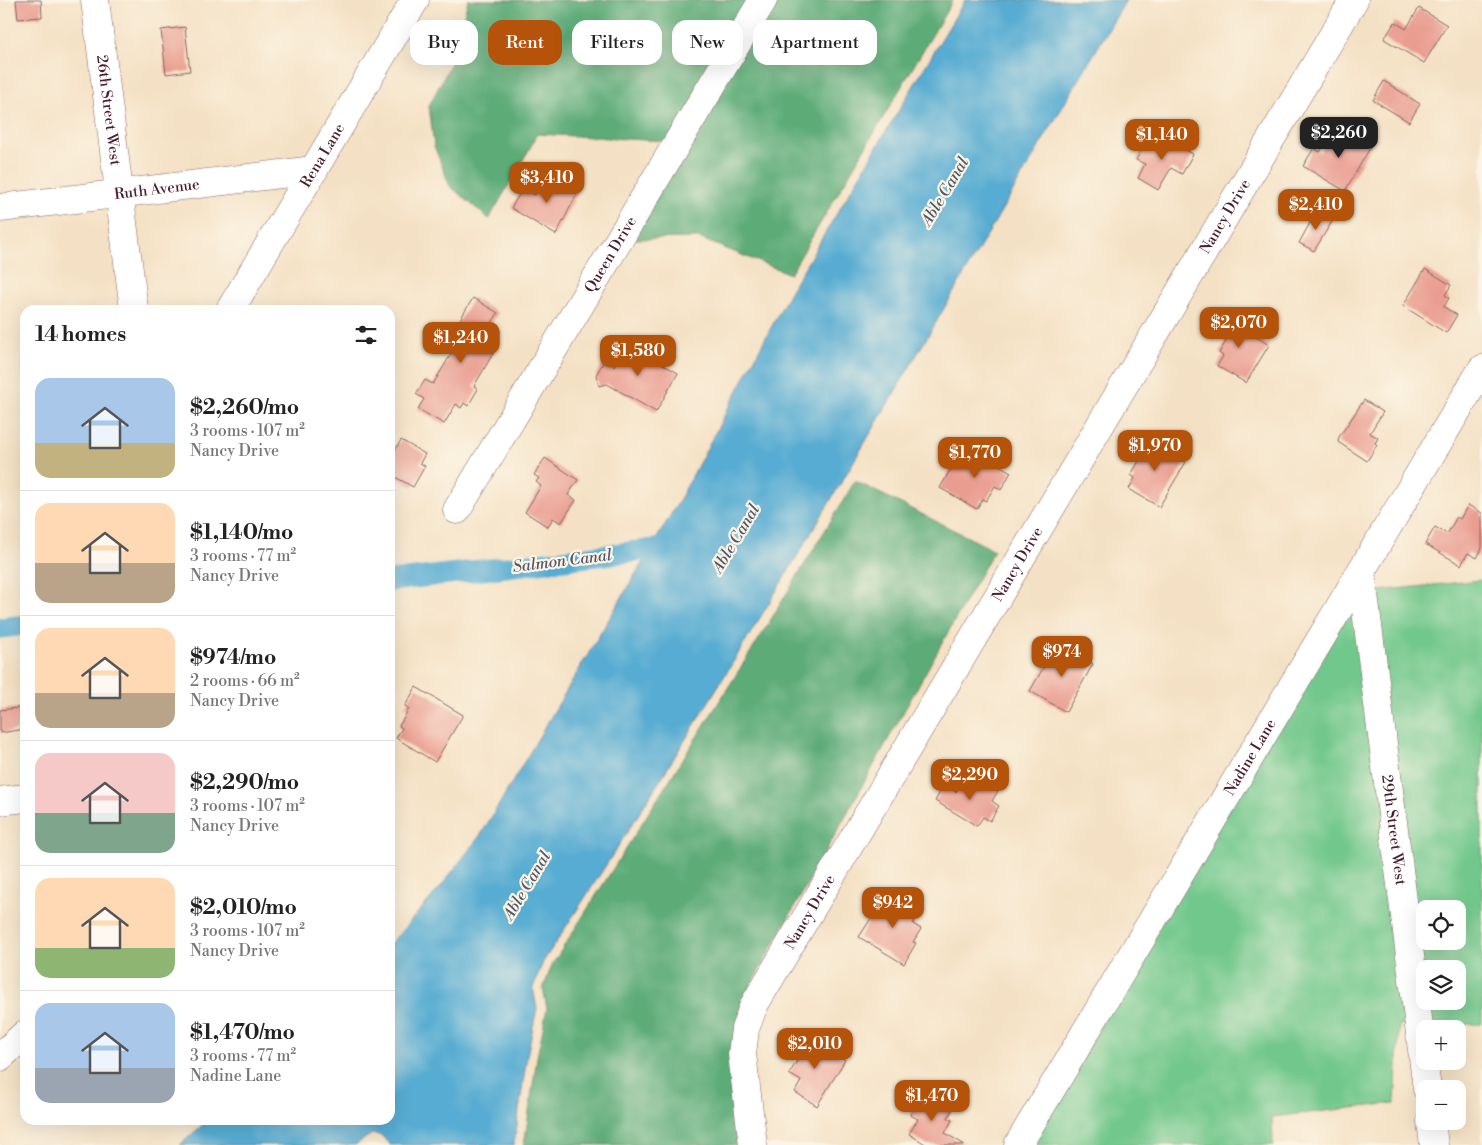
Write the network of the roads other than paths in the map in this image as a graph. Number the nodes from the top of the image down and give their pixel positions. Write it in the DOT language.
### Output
graph roads {
  1 [pos="95,0"];
  2 [pos="763,0"];
  3 [pos="1354,0"];
  4 [pos="412,1"];
  5 [pos="314,170"];
  6 [pos="119,193"];
  7 [pos="0,208"];
  8 [pos="133,305"];
  9 [pos="233,305"];
  10 [pos="1482,368"];
  11 [pos="457,510"];
  12 [pos="1361,570"];
  13 [pos="20,799"];
  14 [pos="0,801"];
  15 [pos="20,1039"];
  16 [pos="0,1057"];
  17 [pos="1426,1080"];
  18 [pos="1432,1130"];
  19 [pos="753,1145"];
  20 [pos="1018,1145"];
  21 [pos="1434,1145"];
  1 -- 6 [label="street, 26th Street West"];
  2 -- 11 [label="street, Queen Drive"];
  3 -- 19 [label="street, Nancy Drive"];
  4 -- 5 [label="street, Rena Lane"];
  5 -- 6 [label="street, Ruth Avenue"];
  5 -- 9 [label="street, Rena Lane"];
  6 -- 7 [label="street, Ruth Avenue"];
  6 -- 8 [label="street, 26th Street West"];
  10 -- 12 [label="street, Nadine Lane"];
  12 -- 17 [label="street, 29th Street West"];
  12 -- 20 [label="street, Nadine Lane"];
  13 -- 14 [label="street"];
  15 -- 16 [label="street"];
  18 -- 21 [label="street"];
}
